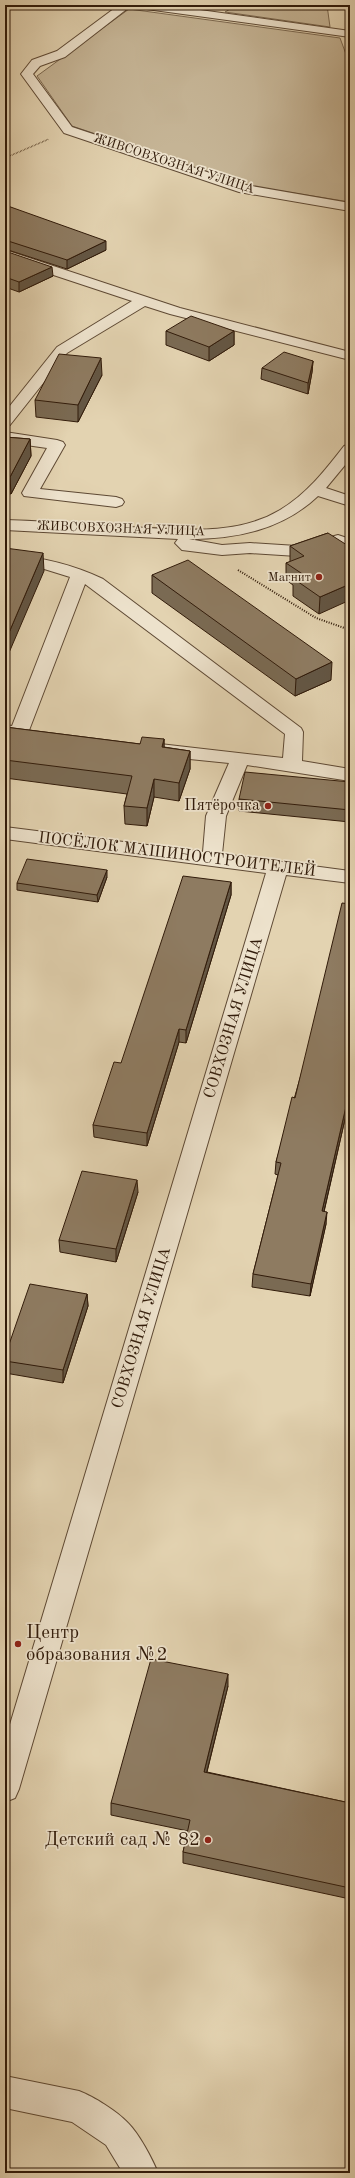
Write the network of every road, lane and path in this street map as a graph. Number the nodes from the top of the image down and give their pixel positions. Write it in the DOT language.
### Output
graph roads {
  1 [pos="126,5"];
  2 [pos="139,5"];
  3 [pos="350,34"];
  4 [pos="68,130"];
  5 [pos="5,158"];
  6 [pos="350,207"];
  7 [pos="5,254"];
  8 [pos="143,300"];
  9 [pos="350,356"];
  10 [pos="5,422"];
  11 [pos="5,437"];
  12 [pos="350,449"];
  13 [pos="317,491"];
  14 [pos="350,501"];
  15 [pos="116,502"];
  16 [pos="274,520"];
  17 [pos="5,525"];
  18 [pos="166,534"];
  19 [pos="350,544"];
  20 [pos="250,548"];
  21 [pos="5,559"];
  22 [pos="232,566"];
  23 [pos="80,574"];
  24 [pos="350,630"];
  25 [pos="19,733"];
  26 [pos="145,748"];
  27 [pos="240,759"];
  28 [pos="292,765"];
  29 [pos="350,775"];
  30 [pos="5,833"];
  31 [pos="212,859"];
  32 [pos="278,867"];
  33 [pos="350,876"];
  34 [pos="5,1789"];
  35 [pos="5,2092"];
  36 [pos="142,2173"];
  1 -- 4 [label="street"];
  2 -- 3 [label="street"];
  4 -- 5 [label="path"];
  4 -- 6 [label="street, ЖИВСОВХОЗНАЯ УЛИЦА"];
  7 -- 8 [label="street"];
  8 -- 9 [label="street"];
  8 -- 10 [label="street"];
  11 -- 15 [label="street"];
  12 -- 13 [label="street, ЖИВСОВХОЗНАЯ УЛИЦА"];
  13 -- 14 [label="street"];
  13 -- 16 [label="street, ЖИВСОВХОЗНАЯ УЛИЦА"];
  16 -- 18 [label="street, ЖИВСОВХОЗНАЯ УЛИЦА"];
  16 -- 20 [label="street"];
  17 -- 18 [label="street, ЖИВСОВХОЗНАЯ УЛИЦА"];
  18 -- 20 [label="street"];
  19 -- 20 [label="street"];
  21 -- 23 [label="street"];
  22 -- 24 [label="path"];
  23 -- 25 [label="street"];
  23 -- 28 [label="street"];
  26 -- 27 [label="street"];
  27 -- 28 [label="street"];
  27 -- 31 [label="street"];
  28 -- 29 [label="street"];
  30 -- 31 [label="street, ПОСЁЛОК МАШИНОСТРОИТЕЛЕЙ"];
  31 -- 32 [label="street, ПОСЁЛОК МАШИНОСТРОИТЕЛЕЙ"];
  32 -- 33 [label="street, ПОСЁЛОК МАШИНОСТРОИТЕЛЕЙ"];
  32 -- 34 [label="street, СОВХОЗНАЯ УЛИЦА"];
  35 -- 36 [label="street"];
}
